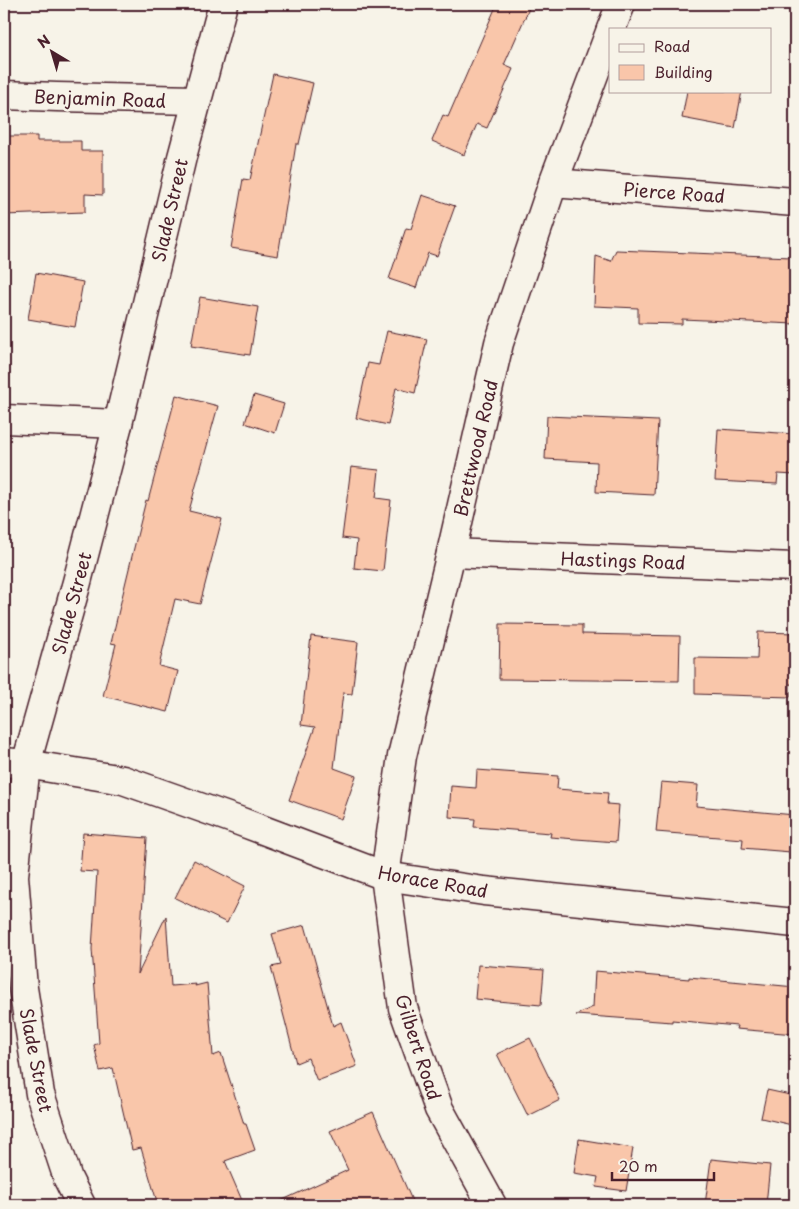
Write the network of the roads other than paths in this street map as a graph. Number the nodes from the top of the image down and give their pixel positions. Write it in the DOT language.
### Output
graph roads {
  1 [pos="223,4"];
  2 [pos="621,4"];
  3 [pos="612,28"];
  4 [pos="609,35"];
  5 [pos="4,94"];
  6 [pos="196,100"];
  7 [pos="553,183"];
  8 [pos="795,202"];
  9 [pos="4,419"];
  10 [pos="118,424"];
  11 [pos="451,553"];
  12 [pos="795,567"];
  13 [pos="15,763"];
  14 [pos="385,876"];
  15 [pos="795,923"];
  16 [pos="81,1205"];
  17 [pos="492,1205"];
  1 -- 6 [label="street, Slade Street"];
  2 -- 3 [label="street, Brettwood Road"];
  4 -- 7 [label="street, Brettwood Road"];
  5 -- 6 [label="street, Benjamin Road"];
  6 -- 10 [label="street, Slade Street"];
  7 -- 8 [label="street, Pierce Road"];
  7 -- 11 [label="street, Brettwood Road"];
  9 -- 10 [label="street"];
  10 -- 13 [label="street, Slade Street"];
  11 -- 12 [label="street, Hastings Road"];
  11 -- 14 [label="street, Brettwood Road"];
  13 -- 14 [label="street, Horace Road"];
  13 -- 16 [label="street, Slade Street"];
  14 -- 15 [label="street, Horace Road"];
  14 -- 17 [label="street, Gilbert Road"];
}
